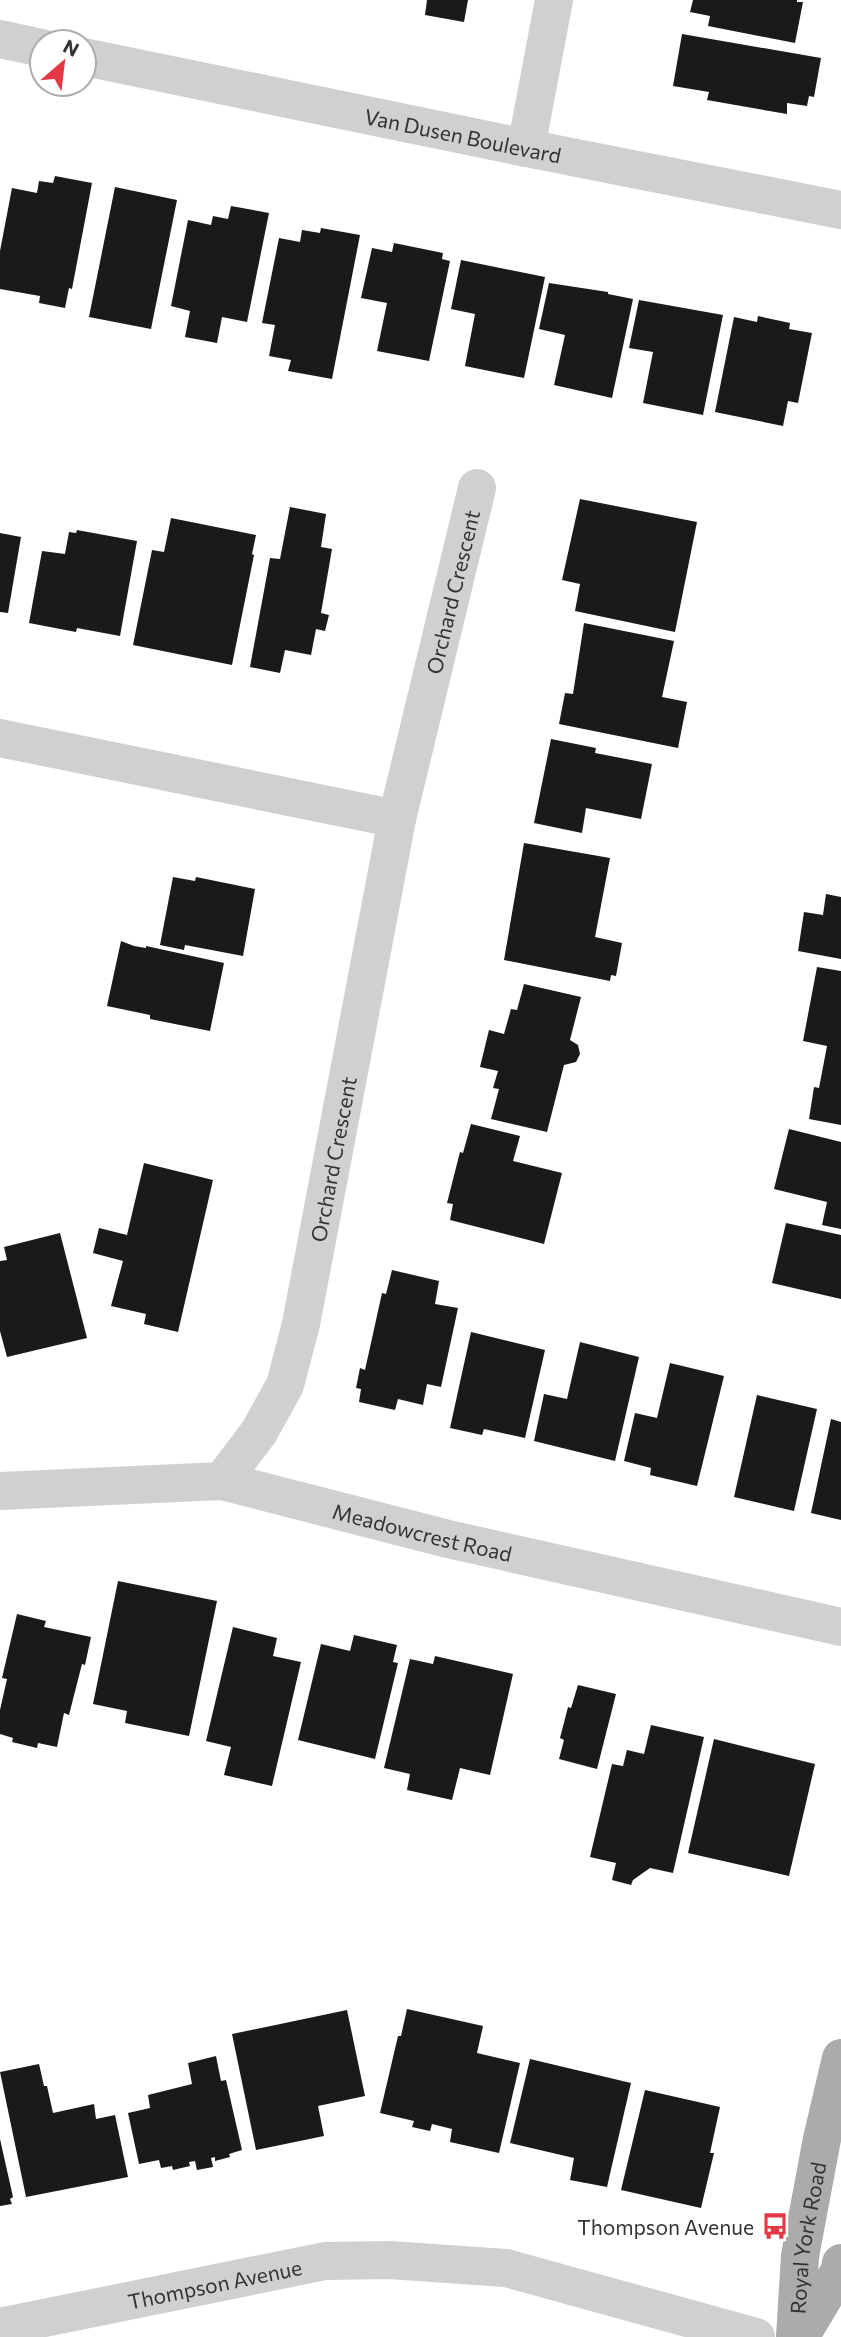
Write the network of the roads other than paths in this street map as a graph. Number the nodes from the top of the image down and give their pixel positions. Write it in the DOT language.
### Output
graph roads {
  1 [pos="554,0"];
  2 [pos="0,39"];
  3 [pos="28,45"];
  4 [pos="98,60"];
  5 [pos="526,148"];
  6 [pos="841,210"];
  7 [pos="477,488"];
  8 [pos="0,738"];
  9 [pos="397,819"];
  10 [pos="222,1481"];
  11 [pos="0,1491"];
  12 [pos="841,1627"];
  13 [pos="841,2058"];
  14 [pos="841,2263"];
  15 [pos="0,2327"];
  16 [pos="756,2337"];
  17 [pos="795,2337"];
  18 [pos="800,2337"];
  1 -- 5 [label="street"];
  2 -- 3 [label="street"];
  4 -- 5 [label="street, Van Dusen Boulevard"];
  5 -- 6 [label="street, Van Dusen Boulevard"];
  7 -- 9 [label="street, Orchard Crescent"];
  8 -- 9 [label="street"];
  9 -- 10 [label="street, Orchard Crescent"];
  10 -- 11 [label="street, Meadowcrest Road"];
  10 -- 12 [label="street, Meadowcrest Road"];
  13 -- 17 [label="main road, Royal York Road"];
  14 -- 18 [label="main road, Royal York Road"];
  15 -- 16 [label="street, Thompson Avenue"];
}
